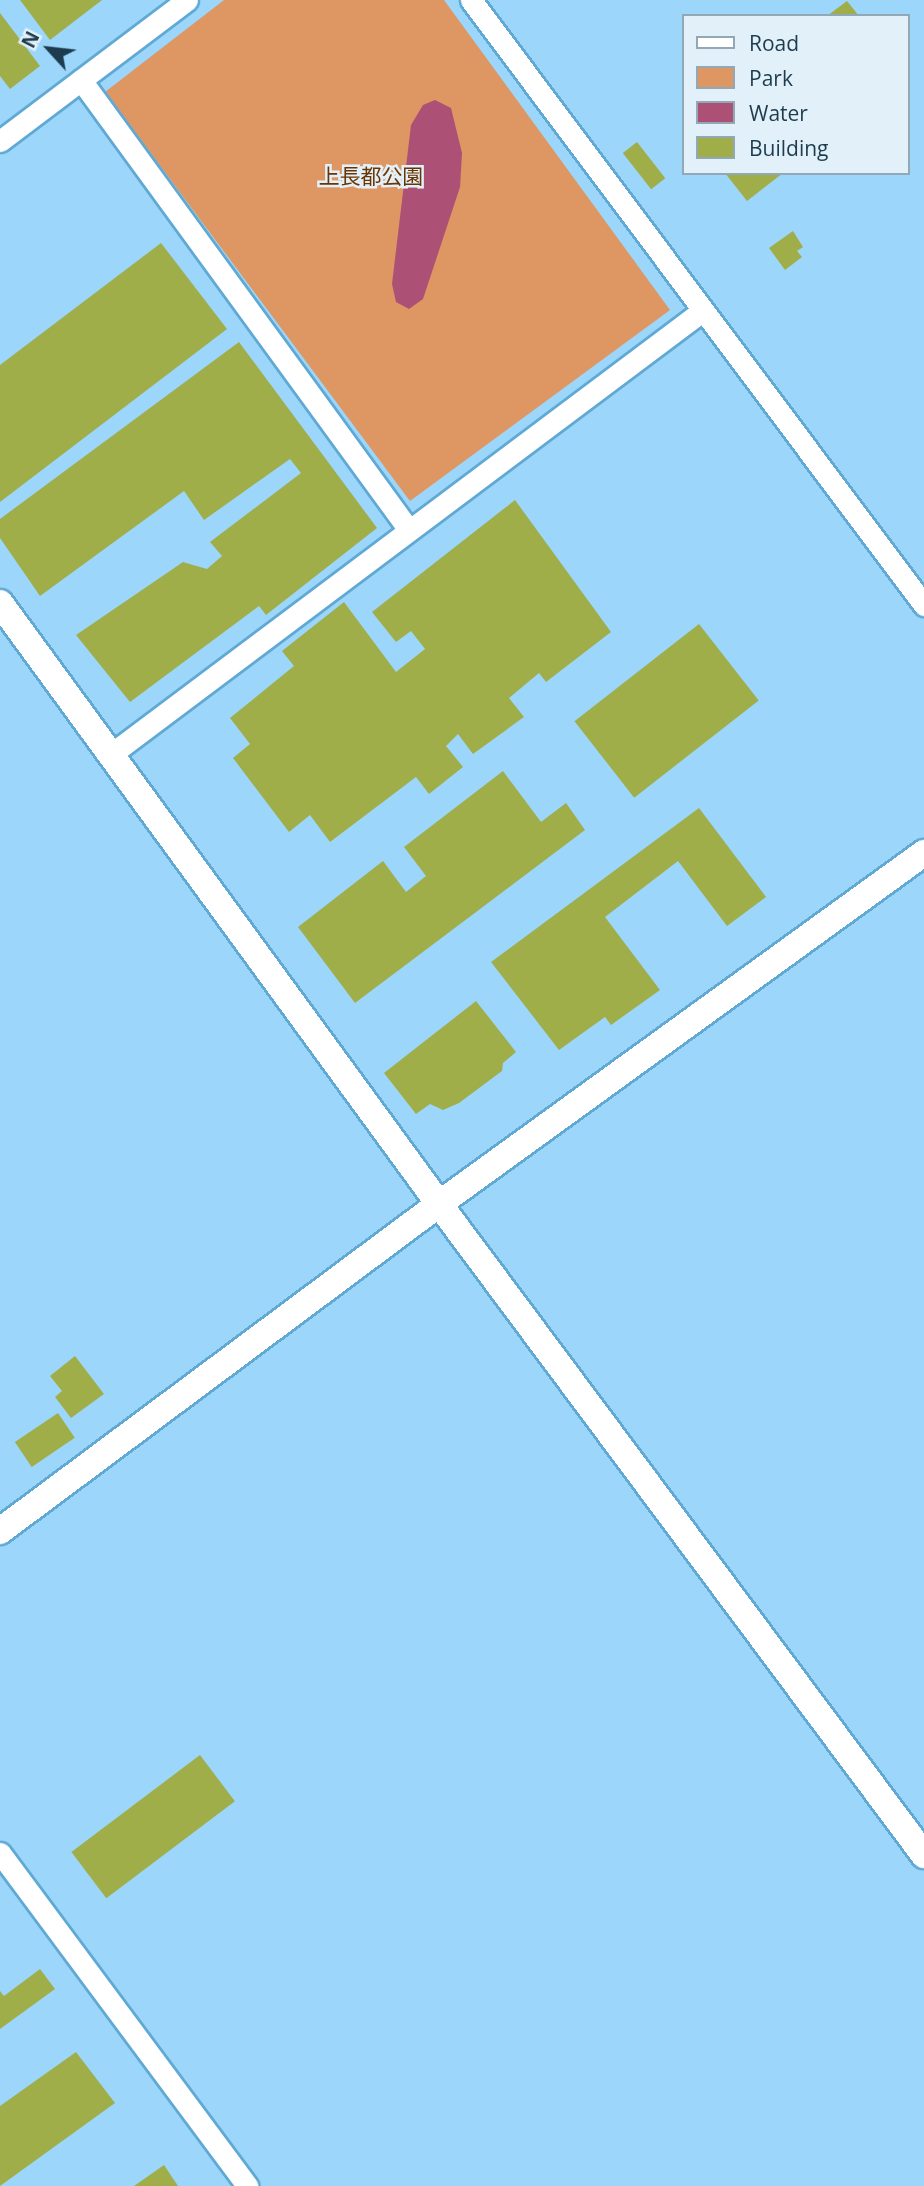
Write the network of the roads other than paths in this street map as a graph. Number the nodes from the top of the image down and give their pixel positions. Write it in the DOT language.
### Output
graph roads {
  1 [pos="187,0"];
  2 [pos="471,0"];
  3 [pos="81,80"];
  4 [pos="0,141"];
  5 [pos="702,311"];
  6 [pos="409,530"];
  7 [pos="924,605"];
  8 [pos="4,616"];
  9 [pos="110,755"];
  10 [pos="924,853"];
  11 [pos="439,1204"];
  12 [pos="0,1531"];
  13 [pos="0,1853"];
  14 [pos="924,1855"];
  15 [pos="247,2186"];
  1 -- 3 [label="street"];
  2 -- 5 [label="street"];
  3 -- 4 [label="street"];
  3 -- 6 [label="street"];
  5 -- 6 [label="street"];
  5 -- 7 [label="street"];
  6 -- 9 [label="street"];
  8 -- 9 [label="street"];
  9 -- 11 [label="street"];
  10 -- 11 [label="street"];
  11 -- 12 [label="street"];
  11 -- 14 [label="street"];
  13 -- 15 [label="street"];
}
